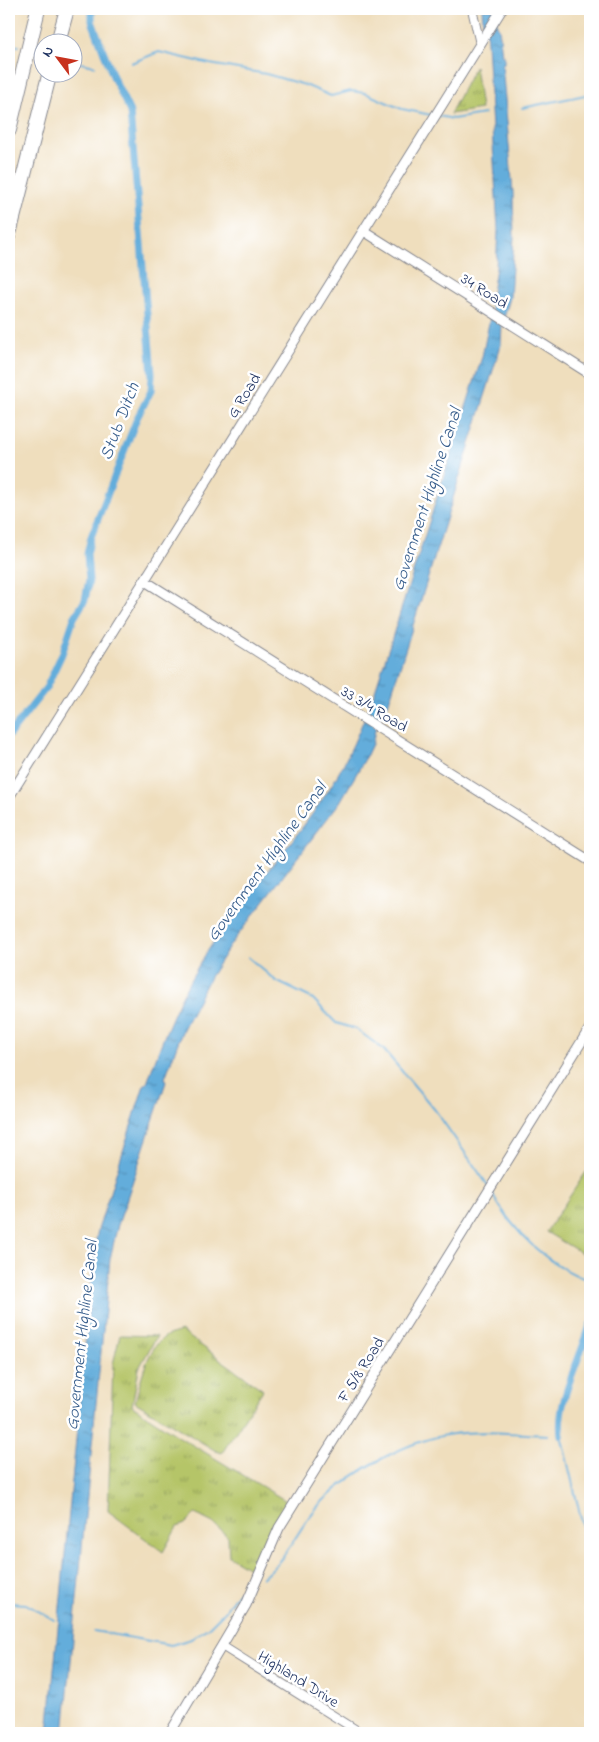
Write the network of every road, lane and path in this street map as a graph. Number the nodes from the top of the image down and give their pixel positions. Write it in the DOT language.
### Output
graph roads {
  1 [pos="38,9"];
  2 [pos="67,9"];
  3 [pos="472,9"];
  4 [pos="502,9"];
  5 [pos="61,32"];
  6 [pos="480,44"];
  7 [pos="47,82"];
  8 [pos="9,130"];
  9 [pos="364,230"];
  10 [pos="9,234"];
  11 [pos="590,374"];
  12 [pos="145,580"];
  13 [pos="9,796"];
  14 [pos="590,861"];
  15 [pos="590,1028"];
  16 [pos="222,1646"];
  17 [pos="174,1732"];
  18 [pos="361,1733"];
  1 -- 8 [label="highway"];
  2 -- 5 [label="highway"];
  3 -- 6 [label="street"];
  4 -- 6 [label="street, G Road"];
  6 -- 9 [label="street, G Road"];
  7 -- 10 [label="highway"];
  9 -- 11 [label="street, 34 Road"];
  9 -- 12 [label="street, G Road"];
  12 -- 13 [label="street, G Road"];
  12 -- 14 [label="street, 33 3/4 Road"];
  15 -- 16 [label="street, F 5/8 Road"];
  16 -- 17 [label="street, F 5/8 Road"];
  16 -- 18 [label="street, Highland Drive"];
}
